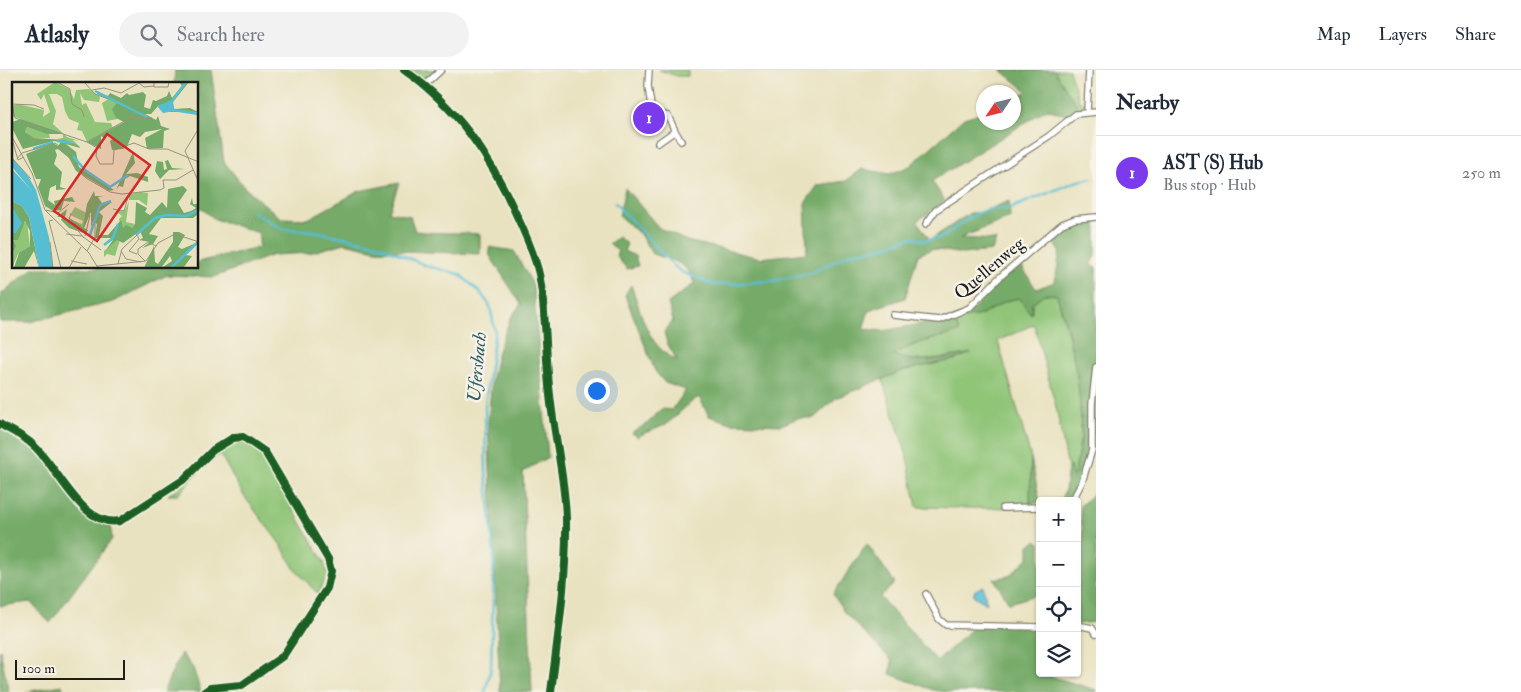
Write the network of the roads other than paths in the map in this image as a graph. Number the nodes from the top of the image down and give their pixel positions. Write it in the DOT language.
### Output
graph roads {
  1 [pos="404,70"];
  2 [pos="442,70"];
  3 [pos="649,70"];
  4 [pos="1090,70"];
  5 [pos="426,85"];
  6 [pos="1087,112"];
  7 [pos="1096,112"];
  8 [pos="675,131"];
  9 [pos="681,141"];
  10 [pos="658,143"];
  11 [pos="1096,216"];
  12 [pos="926,224"];
  13 [pos="893,315"];
  14 [pos="1096,367"];
  15 [pos="0,424"];
  16 [pos="1074,497"];
  17 [pos="1036,507"];
  18 [pos="1003,508"];
  19 [pos="926,594"];
  20 [pos="1081,626"];
  21 [pos="1036,627"];
  22 [pos="1096,634"];
  23 [pos="204,692"];
  24 [pos="551,692"];
  1 -- 5 [label="street"];
  2 -- 5 [label="street"];
  3 -- 8 [label="street"];
  4 -- 6 [label="street"];
  5 -- 24 [label="street"];
  6 -- 7 [label="street"];
  6 -- 12 [label="street"];
  8 -- 9 [label="street"];
  8 -- 10 [label="street"];
  11 -- 13 [label="street, Quellenweg"];
  14 -- 16 [label="street"];
  15 -- 23 [label="street"];
  17 -- 18 [label="street"];
  19 -- 21 [label="street"];
  20 -- 22 [label="street"];
}
